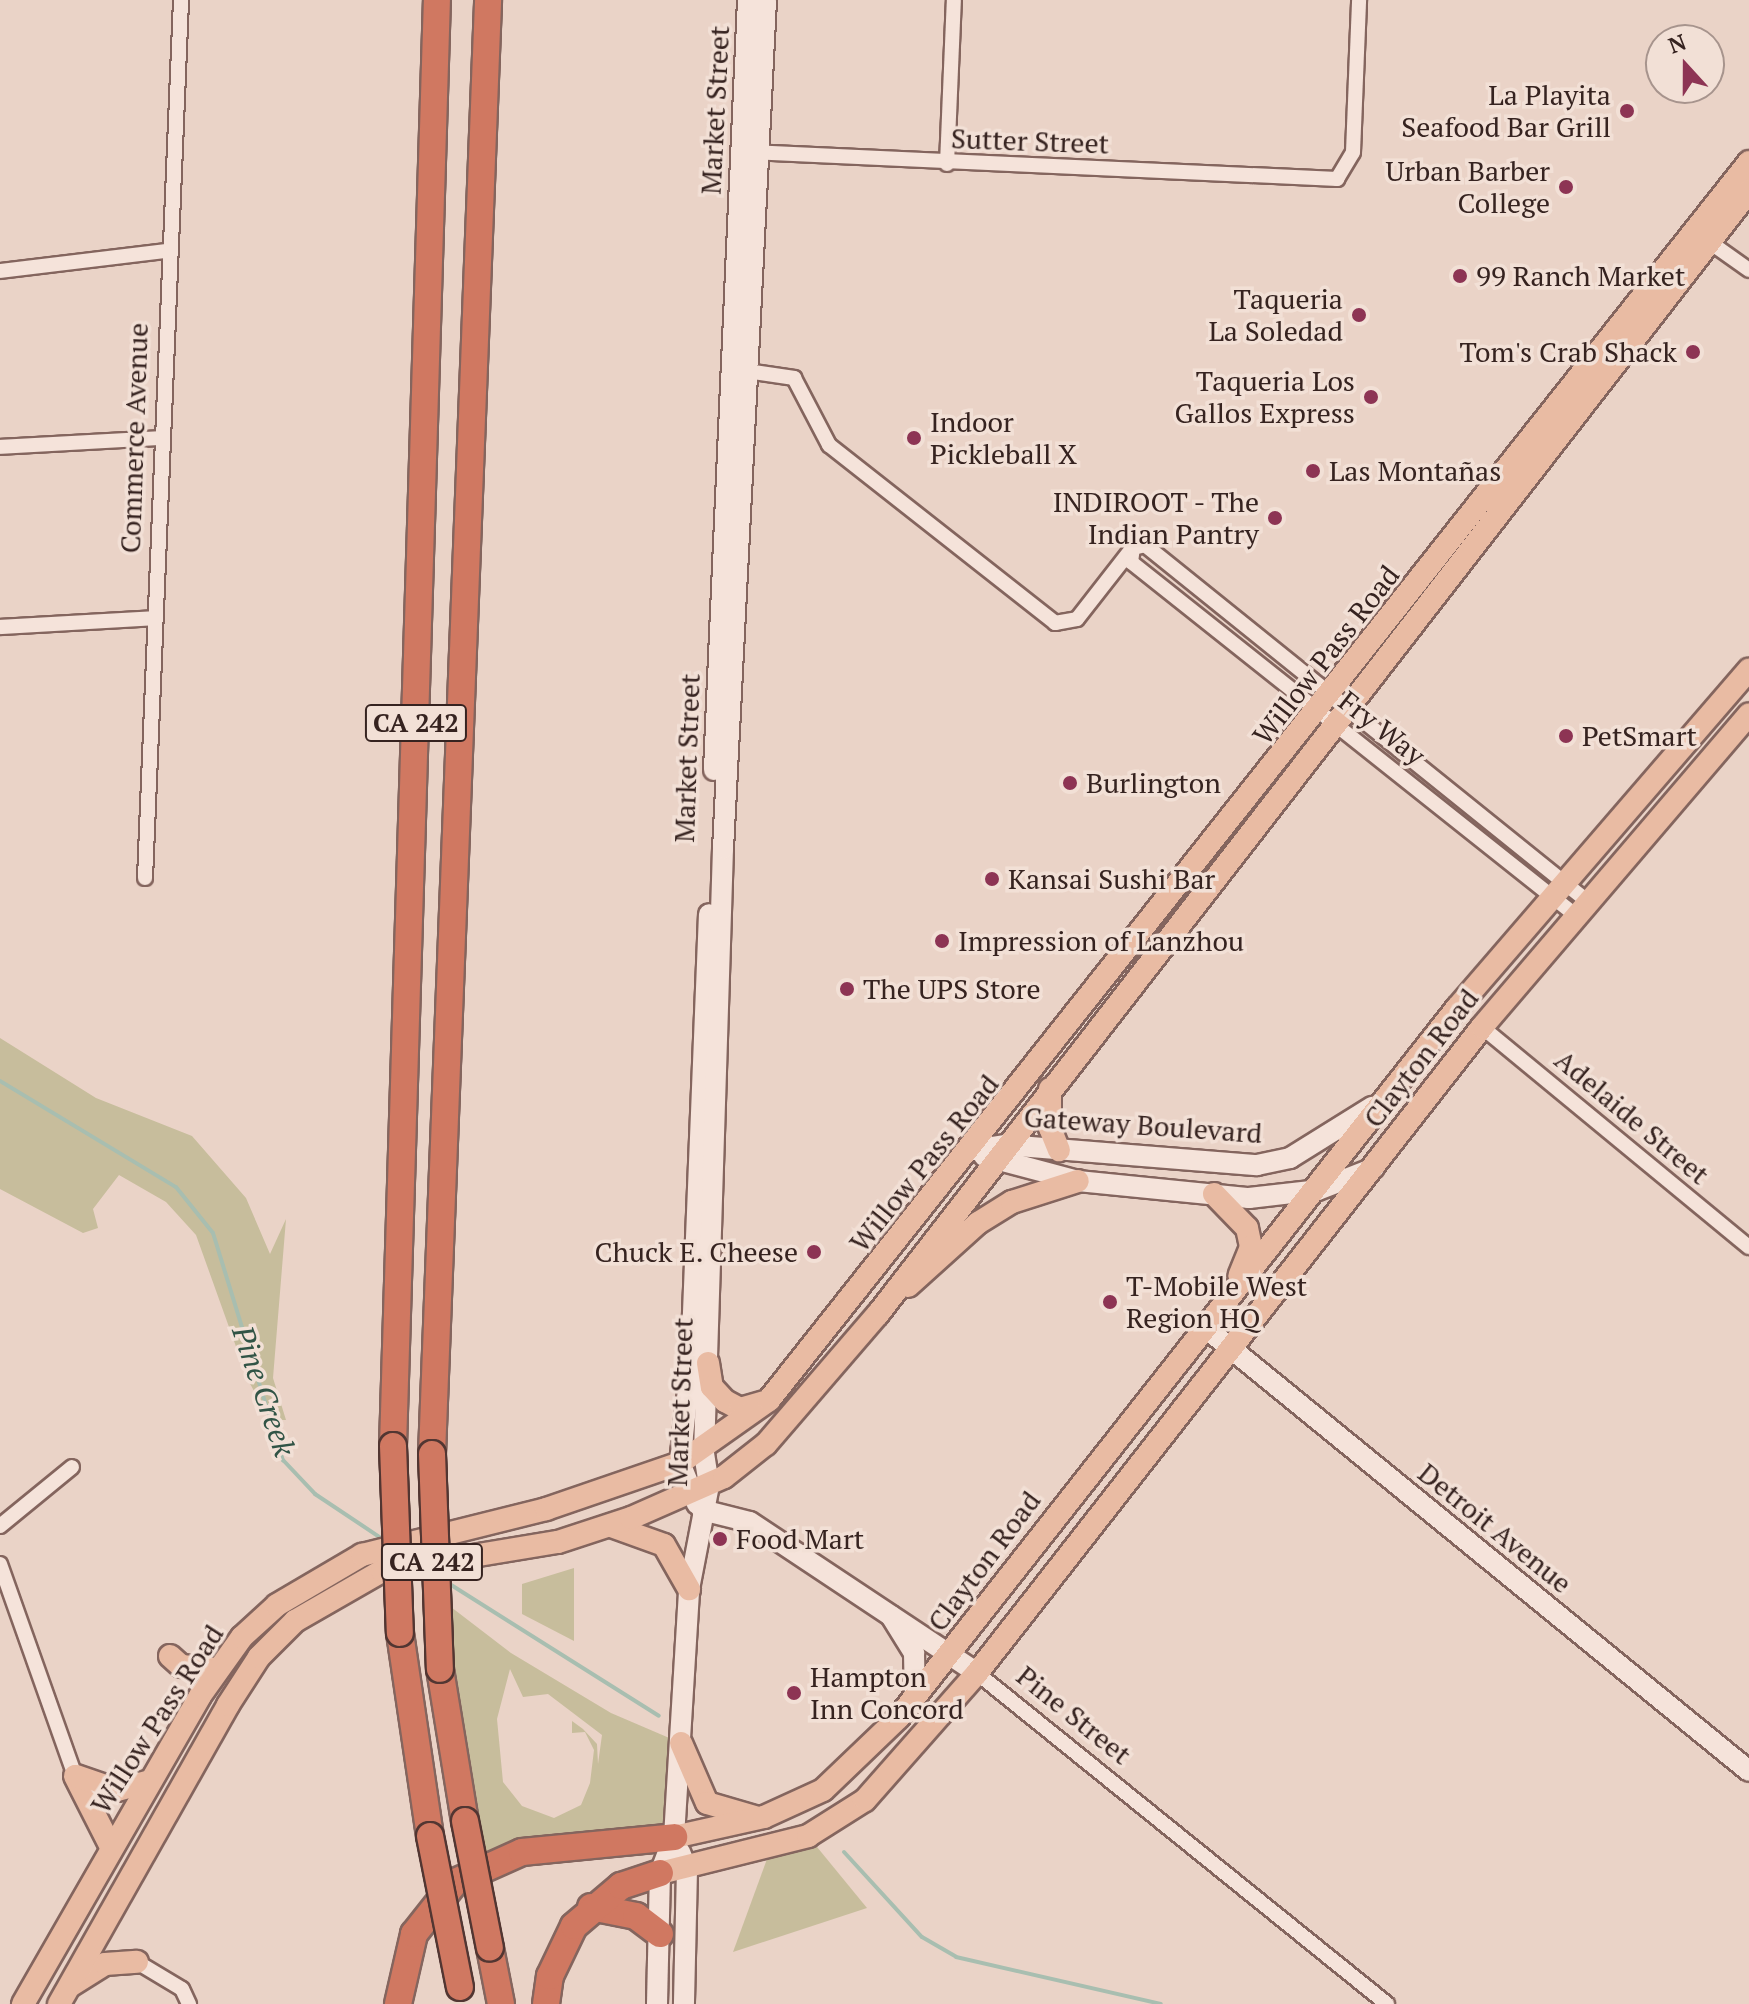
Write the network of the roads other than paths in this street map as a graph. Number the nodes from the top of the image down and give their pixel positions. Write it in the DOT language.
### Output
graph roads {
  1 [pos="181,0"];
  2 [pos="437,0"];
  3 [pos="488,0"];
  4 [pos="748,0"];
  5 [pos="766,0"];
  6 [pos="954,0"];
  7 [pos="1359,0"];
  8 [pos="750,152"];
  9 [pos="1749,162"];
  10 [pos="947,164"];
  11 [pos="1749,191"];
  12 [pos="1702,236"];
  13 [pos="166,251"];
  14 [pos="1749,270"];
  15 [pos="0,271"];
  16 [pos="741,370"];
  17 [pos="161,438"];
  18 [pos="0,447"];
  19 [pos="1133,548"];
  20 [pos="155,618"];
  21 [pos="0,627"];
  22 [pos="1749,670"];
  23 [pos="1720,702"];
  24 [pos="1333,711"];
  25 [pos="1747,720"];
  26 [pos="145,878"];
  27 [pos="1557,889"];
  28 [pos="1175,895"];
  29 [pos="1581,908"];
  30 [pos="1144,968"];
  31 [pos="1482,1027"];
  32 [pos="1405,1077"];
  33 [pos="1050,1089"];
  34 [pos="716,1132"];
  35 [pos="974,1150"];
  36 [pos="1059,1150"];
  37 [pos="1000,1153"];
  38 [pos="1374,1168"];
  39 [pos="1078,1181"];
  40 [pos="1318,1190"];
  41 [pos="1214,1194"];
  42 [pos="697,1204"];
  43 [pos="1749,1247"];
  44 [pos="711,1268"];
  45 [pos="878,1314"];
  46 [pos="1204,1332"];
  47 [pos="1232,1351"];
  48 [pos="708,1363"];
  49 [pos="1164,1386"];
  50 [pos="769,1400"];
  51 [pos="1152,1447"];
  52 [pos="704,1453"];
  53 [pos="680,1463"];
  54 [pos="72,1467"];
  55 [pos="709,1485"];
  56 [pos="695,1502"];
  57 [pos="606,1525"];
  58 [pos="0,1526"];
  59 [pos="0,1564"];
  60 [pos="689,1589"];
  61 [pos="887,1610"];
  62 [pos="953,1654"];
  63 [pos="170,1656"];
  64 [pos="218,1669"];
  65 [pos="977,1673"];
  66 [pos="915,1699"];
  67 [pos="681,1743"];
  68 [pos="1749,1771"];
  69 [pos="75,1776"];
  70 [pos="150,1781"];
  71 [pos="764,1817"];
  72 [pos="674,1837"];
  73 [pos="111,1847"];
  74 [pos="687,1869"];
  75 [pos="660,1873"];
  76 [pos="591,1907"];
  77 [pos="660,1934"];
  78 [pos="137,1962"];
  79 [pos="64,1995"];
  80 [pos="461,1996"];
  81 [pos="23,2004"];
  82 [pos="189,2004"];
  83 [pos="398,2004"];
  84 [pos="501,2004"];
  85 [pos="546,2004"];
  86 [pos="657,2004"];
  87 [pos="684,2004"];
  88 [pos="1387,2004"];
  1 -- 13 [label="street, Commerce Avenue"];
  2 -- 80 [label="highway, CA 242, bridge"];
  3 -- 84 [label="highway, CA 242, bridge"];
  4 -- 8 [label="main road, Market Street"];
  5 -- 8 [label="main road, Market Street"];
  6 -- 10 [label="street"];
  7 -- 10 [label="street, Sutter Street"];
  8 -- 10 [label="street, Sutter Street"];
  8 -- 16 [label="main road, Market Street"];
  9 -- 12 [label="main road, Willow Pass Road"];
  11 -- 12 [label="main road, Willow Pass Road"];
  12 -- 14 [label="street"];
  12 -- 24 [label="main road, Willow Pass Road"];
  13 -- 15 [label="street"];
  13 -- 17 [label="street, Commerce Avenue"];
  16 -- 19 [label="street"];
  16 -- 34 [label="main road, Market Street"];
  16 -- 42 [label="main road, Market Street"];
  17 -- 18 [label="street"];
  17 -- 20 [label="street, Commerce Avenue"];
  19 -- 24 [label="street, Fry Way"];
  19 -- 24 [label="street, Fry Way"];
  20 -- 21 [label="street"];
  20 -- 26 [label="street, Commerce Avenue"];
  22 -- 23 [label="main road, Clayton Road"];
  23 -- 25 [label="street"];
  23 -- 27 [label="main road, Clayton Road"];
  24 -- 27 [label="street, Fry Way"];
  24 -- 28 [label="main road, Willow Pass Road"];
  24 -- 30 [label="main road, Willow Pass Road"];
  25 -- 29 [label="main road, Clayton Road"];
  27 -- 29 [label="street, Fry Way"];
  27 -- 32 [label="main road, Clayton Road"];
  28 -- 30 [label="main road"];
  28 -- 35 [label="main road, Willow Pass Road"];
  29 -- 31 [label="main road, Clayton Road"];
  30 -- 33 [label="main road, Willow Pass Road"];
  31 -- 38 [label="main road, Clayton Road"];
  31 -- 43 [label="street, Adelaide Street"];
  32 -- 36 [label="main road, Gateway Boulevard"];
  32 -- 40 [label="main road, Clayton Road"];
  33 -- 36 [label="main road"];
  33 -- 37 [label="main road, Willow Pass Road"];
  34 -- 42 [label="main road"];
  34 -- 44 [label="main road, Market Street"];
  35 -- 37 [label="main road, Gateway Boulevard"];
  35 -- 50 [label="main road, Willow Pass Road"];
  36 -- 37 [label="main road, Gateway Boulevard"];
  37 -- 39 [label="main road, Gateway Boulevard"];
  37 -- 45 [label="main road, Willow Pass Road"];
  38 -- 40 [label="main road, Gateway Boulevard"];
  38 -- 47 [label="main road, Clayton Road"];
  39 -- 41 [label="main road, Gateway Boulevard"];
  39 -- 45 [label="main road"];
  40 -- 41 [label="main road, Gateway Boulevard"];
  40 -- 46 [label="main road, Clayton Road"];
  41 -- 46 [label="main road"];
  42 -- 44 [label="main road"];
  42 -- 53 [label="main road, Market Street"];
  44 -- 48 [label="main road, Market Street"];
  45 -- 55 [label="main road, Willow Pass Road"];
  46 -- 47 [label="main road, Detroit Avenue"];
  46 -- 49 [label="main road, Clayton Road"];
  47 -- 51 [label="main road, Clayton Road"];
  47 -- 68 [label="main road, Detroit Avenue"];
  48 -- 50 [label="main road"];
  48 -- 52 [label="main road, Market Street"];
  49 -- 51 [label="main road, Clayton Road"];
  49 -- 62 [label="main road, Clayton Road"];
  50 -- 52 [label="main road, Willow Pass Road"];
  51 -- 65 [label="main road, Clayton Road"];
  52 -- 53 [label="main road, Willow Pass Road"];
  52 -- 55 [label="main road, Market Street"];
  53 -- 56 [label="main road, Market Street"];
  53 -- 64 [label="main road, Willow Pass Road"];
  54 -- 58 [label="street"];
  55 -- 56 [label="main road, Willow Pass Road"];
  56 -- 57 [label="main road, Willow Pass Road"];
  56 -- 60 [label="main road, Market Street"];
  56 -- 61 [label="main road, Pine Street"];
  57 -- 60 [label="main road"];
  57 -- 79 [label="main road, Willow Pass Road"];
  59 -- 69 [label="street"];
  60 -- 67 [label="main road, Market Street"];
  61 -- 62 [label="main road, Pine Street"];
  61 -- 66 [label="main road"];
  62 -- 65 [label="main road, Pine Street"];
  62 -- 66 [label="main road, Clayton Road"];
  63 -- 64 [label="main road"];
  64 -- 70 [label="main road, Willow Pass Road"];
  65 -- 74 [label="main road, Clayton Road"];
  65 -- 88 [label="street, Pine Street"];
  66 -- 71 [label="main road, Clayton Road"];
  67 -- 71 [label="main road"];
  67 -- 72 [label="main road, Market Street"];
  69 -- 70 [label="main road"];
  69 -- 73 [label="main road"];
  70 -- 73 [label="main road, Willow Pass Road"];
  71 -- 72 [label="main road, Clayton Road"];
  72 -- 74 [label="main road, Market Street"];
  72 -- 75 [label="main road, Market Street"];
  72 -- 83 [label="highway"];
  73 -- 81 [label="main road, Willow Pass Road"];
  74 -- 75 [label="main road, Clayton Road"];
  74 -- 87 [label="main road, Market Street"];
  75 -- 76 [label="highway"];
  75 -- 77 [label="main road, Market Street"];
  76 -- 77 [label="highway"];
  76 -- 85 [label="highway"];
  77 -- 86 [label="main road, Market Street"];
  78 -- 79 [label="main road"];
  78 -- 82 [label="street"];
}
